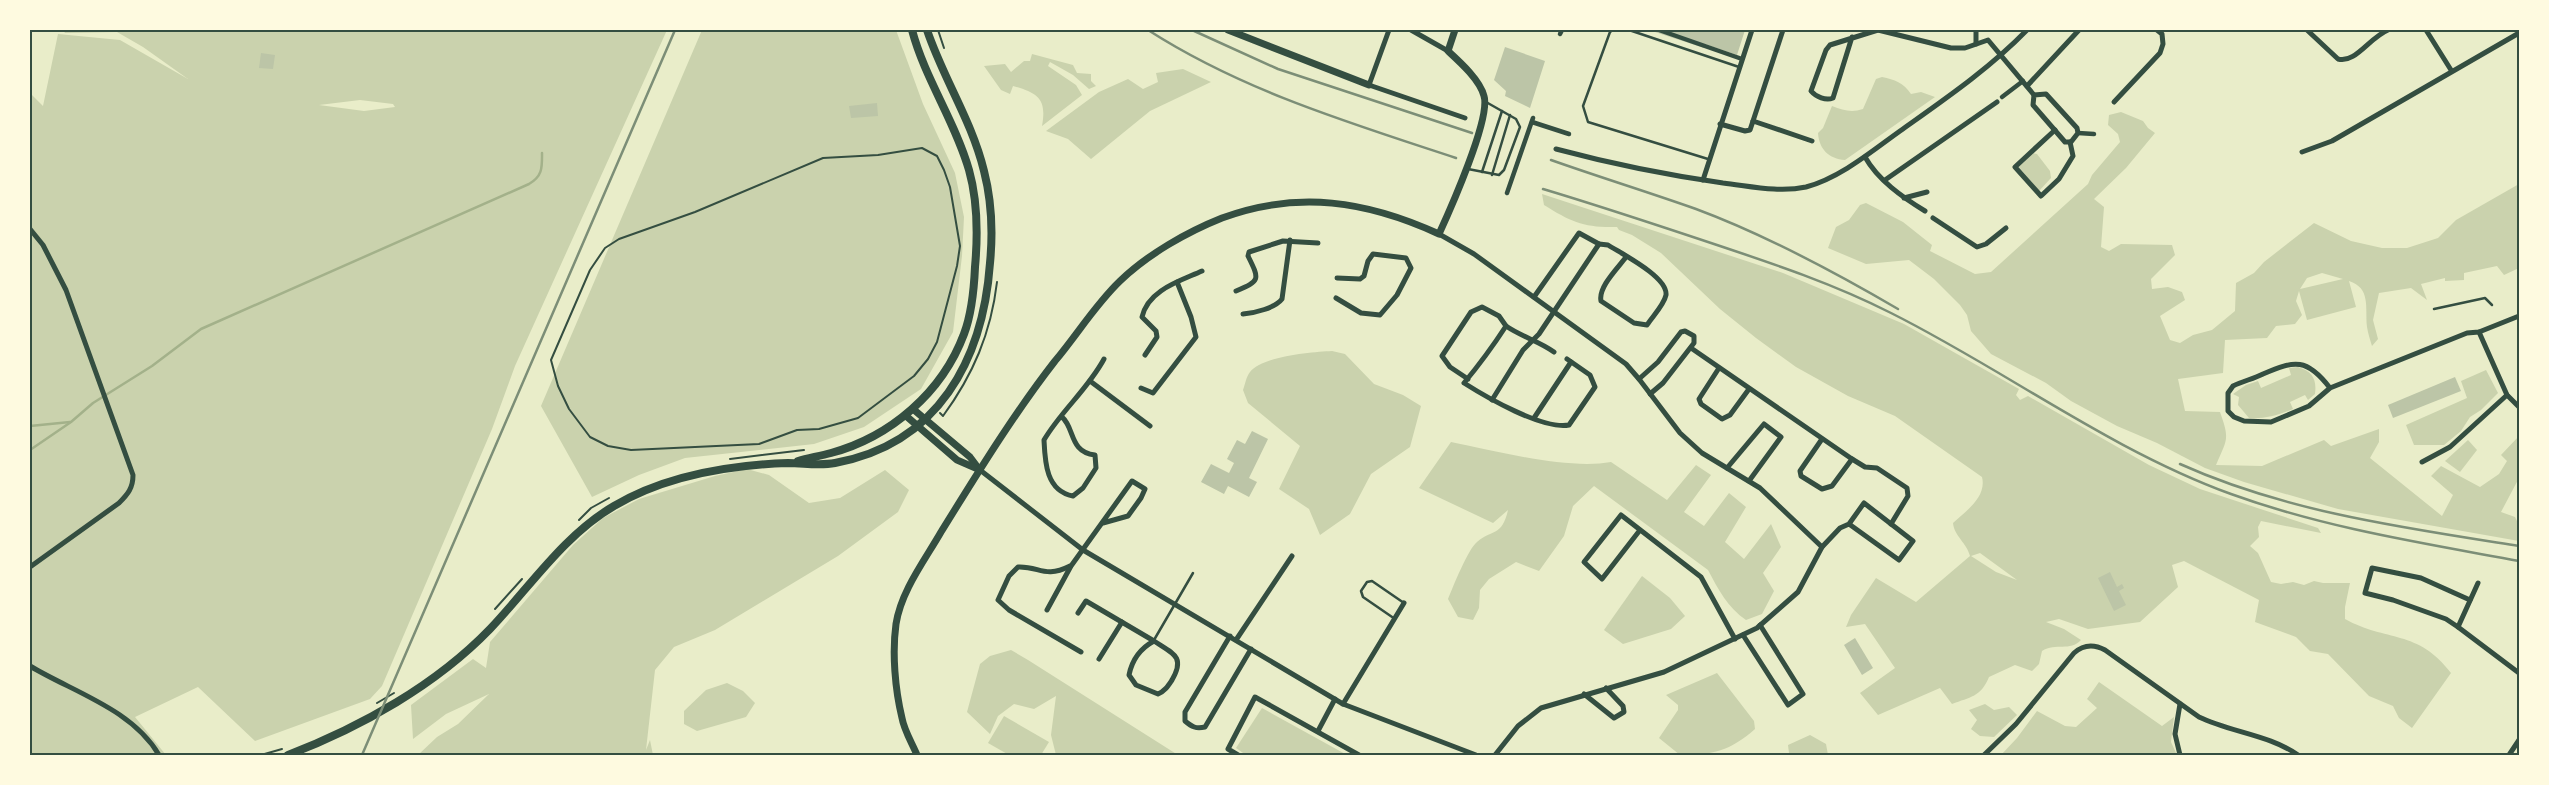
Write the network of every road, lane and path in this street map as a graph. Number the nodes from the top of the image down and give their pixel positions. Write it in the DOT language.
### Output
graph roads {
  1 [pos="912,30"];
  2 [pos="927,30"];
  3 [pos="1228,30"];
  4 [pos="1389,30"];
  5 [pos="1411,30"];
  6 [pos="1455,30"];
  7 [pos="1613,30"];
  8 [pos="1629,30"];
  9 [pos="1658,30"];
  10 [pos="1752,30"];
  11 [pos="1783,30"];
  12 [pos="1878,30"];
  13 [pos="1976,30"];
  14 [pos="2027,30"];
  15 [pos="2079,30"];
  16 [pos="2307,30"];
  17 [pos="2388,30"];
  18 [pos="2426,30"];
  19 [pos="2161,31"];
  20 [pos="2519,33"];
  21 [pos="1852,37"];
  22 [pos="1976,44"];
  23 [pos="1448,51"];
  24 [pos="2002,56"];
  25 [pos="1742,59"];
  26 [pos="1739,67"];
  27 [pos="2451,70"];
  28 [pos="2023,81"];
  29 [pos="1369,85"];
  30 [pos="2027,86"];
  31 [pos="2034,95"];
  32 [pos="2002,97"];
  33 [pos="1486,102"];
  34 [pos="1997,102"];
  35 [pos="2114,102"];
  36 [pos="1502,111"];
  37 [pos="1510,115"];
  38 [pos="1465,118"];
  39 [pos="1753,121"];
  40 [pos="1720,124"];
  41 [pos="2055,130"];
  42 [pos="2078,133"];
  43 [pos="1569,134"];
  44 [pos="2094,134"];
  45 [pos="1812,141"];
  46 [pos="2070,142"];
  47 [pos="1556,149"];
  48 [pos="2302,152"];
  49 [pos="937,156"];
  50 [pos="1865,156"];
  51 [pos="1709,159"];
  52 [pos="1466,169"];
  53 [pos="1482,172"];
  54 [pos="1492,175"];
  55 [pos="1703,180"];
  56 [pos="1885,180"];
  57 [pos="1927,192"];
  58 [pos="1507,194"];
  59 [pos="1904,198"];
  60 [pos="1925,211"];
  61 [pos="1933,218"];
  62 [pos="2006,228"];
  63 [pos="30,229"];
  64 [pos="1439,234"];
  65 [pos="1290,240"];
  66 [pos="1318,243"];
  67 [pos="1599,244"];
  68 [pos="1626,257"];
  69 [pos="1202,271"];
  70 [pos="1337,278"];
  71 [pos="1176,282"];
  72 [pos="1236,291"];
  73 [pos="1534,296"];
  74 [pos="1336,298"];
  75 [pos="2492,304"];
  76 [pos="2434,309"];
  77 [pos="1554,311"];
  78 [pos="1243,314"];
  79 [pos="2519,316"];
  80 [pos="1506,326"];
  81 [pos="2479,332"];
  82 [pos="1530,341"];
  83 [pos="1690,348"];
  84 [pos="1554,352"];
  85 [pos="1145,355"];
  86 [pos="1104,359"];
  87 [pos="1719,368"];
  88 [pos="1468,378"];
  89 [pos="1639,379"];
  90 [pos="1090,381"];
  91 [pos="1141,388"];
  92 [pos="2330,388"];
  93 [pos="1749,389"];
  94 [pos="1650,394"];
  95 [pos="2508,395"];
  96 [pos="1492,400"];
  97 [pos="2519,406"];
  98 [pos="913,409"];
  99 [pos="905,415"];
  100 [pos="1062,417"];
  101 [pos="1534,418"];
  102 [pos="924,420"];
  103 [pos="916,426"];
  104 [pos="1150,426"];
  105 [pos="1822,439"];
  106 [pos="813,449"];
  107 [pos="1852,458"];
  108 [pos="727,460"];
  109 [pos="2422,462"];
  110 [pos="791,463"];
  111 [pos="1727,468"];
  112 [pos="980,470"];
  113 [pos="1748,481"];
  114 [pos="614,496"];
  115 [pos="577,522"];
  116 [pos="1103,523"];
  117 [pos="1849,524"];
  118 [pos="1891,524"];
  119 [pos="1640,530"];
  120 [pos="1822,547"];
  121 [pos="1083,550"];
  122 [pos="1292,556"];
  123 [pos="1071,566"];
  124 [pos="30,567"];
  125 [pos="1193,573"];
  126 [pos="523,578"];
  127 [pos="2478,582"];
  128 [pos="2470,600"];
  129 [pos="1404,603"];
  130 [pos="1175,604"];
  131 [pos="1047,610"];
  132 [pos="1078,613"];
  133 [pos="491,615"];
  134 [pos="1395,619"];
  135 [pos="1122,622"];
  136 [pos="1760,625"];
  137 [pos="2458,627"];
  138 [pos="1743,635"];
  139 [pos="1230,636"];
  140 [pos="1735,638"];
  141 [pos="1236,640"];
  142 [pos="1154,641"];
  143 [pos="1251,649"];
  144 [pos="1081,652"];
  145 [pos="1100,659"];
  146 [pos="30,666"];
  147 [pos="2519,673"];
  148 [pos="1606,688"];
  149 [pos="395,692"];
  150 [pos="1584,694"];
  151 [pos="1335,699"];
  152 [pos="1343,704"];
  153 [pos="2180,704"];
  154 [pos="372,706"];
  155 [pos="1318,731"];
  156 [pos="2519,740"];
  157 [pos="159,755"];
  158 [pos="288,755"];
  159 [pos="917,755"];
  160 [pos="1238,755"];
  161 [pos="1359,755"];
  162 [pos="1476,755"];
  163 [pos="1495,755"];
  164 [pos="1984,755"];
  165 [pos="2180,755"];
  166 [pos="2298,755"];
  167 [pos="2509,755"];
  1 -- 98 [label="main road"];
  2 -- 102 [label="main road"];
  3 -- 29 [label="street"];
  4 -- 29 [label="street"];
  5 -- 23 [label="street"];
  6 -- 23 [label="street"];
  7 -- 51 [label="lane"];
  8 -- 26 [label="lane"];
  9 -- 25 [label="street"];
  10 -- 25 [label="street"];
  11 -- 39 [label="street"];
  12 -- 21 [label="street"];
  12 -- 22 [label="street"];
  13 -- 22 [label="street"];
  14 -- 24 [label="street"];
  15 -- 30 [label="street"];
  16 -- 17 [label="street"];
  18 -- 27 [label="street"];
  19 -- 35 [label="street"];
  20 -- 27 [label="street"];
  21 -- 21 [label="street"];
  22 -- 24 [label="street"];
  23 -- 33 [label="street"];
  24 -- 28 [label="street"];
  24 -- 50 [label="street"];
  25 -- 26 [label="street"];
  26 -- 40 [label="street"];
  27 -- 48 [label="street"];
  28 -- 30 [label="street"];
  28 -- 32 [label="street"];
  29 -- 38 [label="street"];
  30 -- 31 [label="street"];
  31 -- 41 [label="street"];
  31 -- 42 [label="street"];
  33 -- 36 [label="lane"];
  33 -- 52 [label="street"];
  34 -- 56 [label="street"];
  36 -- 37 [label="lane"];
  36 -- 53 [label="lane"];
  37 -- 54 [label="lane"];
  37 -- 54 [label="lane"];
  39 -- 40 [label="street"];
  39 -- 45 [label="street"];
  40 -- 51 [label="street"];
  41 -- 46 [label="street"];
  41 -- 46 [label="street"];
  42 -- 44 [label="street"];
  42 -- 46 [label="street"];
  43 -- 58 [label="street"];
  47 -- 55 [label="street"];
  49 -- 49 [label="path"];
  50 -- 55 [label="street"];
  50 -- 56 [label="street"];
  51 -- 55 [label="street"];
  52 -- 53 [label="lane"];
  52 -- 64 [label="street"];
  53 -- 54 [label="lane"];
  56 -- 59 [label="street"];
  57 -- 59 [label="street"];
  59 -- 60 [label="street"];
  61 -- 62 [label="street"];
  63 -- 124 [label="street"];
  64 -- 73 [label="street"];
  64 -- 112 [label="street"];
  65 -- 66 [label="street"];
  65 -- 72 [label="street"];
  65 -- 78 [label="street"];
  67 -- 68 [label="street"];
  67 -- 73 [label="street"];
  67 -- 77 [label="street"];
  68 -- 68 [label="street"];
  69 -- 71 [label="street"];
  70 -- 74 [label="street"];
  71 -- 85 [label="street"];
  71 -- 91 [label="street"];
  73 -- 77 [label="street"];
  75 -- 76 [label="lane"];
  77 -- 82 [label="street"];
  77 -- 89 [label="street"];
  79 -- 81 [label="street"];
  80 -- 82 [label="street"];
  80 -- 88 [label="street"];
  80 -- 88 [label="street"];
  81 -- 92 [label="street"];
  81 -- 95 [label="street"];
  82 -- 84 [label="street"];
  82 -- 96 [label="street"];
  83 -- 87 [label="street"];
  83 -- 89 [label="street"];
  83 -- 94 [label="street"];
  86 -- 90 [label="street"];
  87 -- 93 [label="street"];
  87 -- 93 [label="street"];
  88 -- 96 [label="street"];
  89 -- 94 [label="street"];
  90 -- 100 [label="street"];
  90 -- 104 [label="street"];
  92 -- 92 [label="street"];
  93 -- 105 [label="street"];
  94 -- 111 [label="street"];
  95 -- 97 [label="street"];
  95 -- 109 [label="street"];
  96 -- 101 [label="street"];
  98 -- 99 [label="main road"];
  98 -- 102 [label="street"];
  99 -- 103 [label="street"];
  99 -- 110 [label="main road"];
  100 -- 100 [label="street"];
  101 -- 101 [label="street"];
  102 -- 103 [label="main road"];
  102 -- 112 [label="street"];
  103 -- 110 [label="main road"];
  103 -- 112 [label="street"];
  105 -- 107 [label="street"];
  105 -- 107 [label="street"];
  106 -- 108 [label="path"];
  107 -- 118 [label="street"];
  110 -- 158 [label="main road"];
  111 -- 113 [label="street"];
  111 -- 113 [label="street"];
  112 -- 121 [label="street"];
  112 -- 159 [label="street"];
  113 -- 120 [label="street"];
  114 -- 115 [label="path"];
  116 -- 116 [label="street"];
  116 -- 121 [label="street"];
  117 -- 118 [label="street"];
  117 -- 118 [label="street"];
  117 -- 120 [label="street"];
  119 -- 119 [label="street"];
  119 -- 140 [label="street"];
  120 -- 136 [label="street"];
  121 -- 123 [label="street"];
  121 -- 130 [label="street"];
  122 -- 141 [label="street"];
  123 -- 131 [label="street"];
  123 -- 144 [label="street"];
  125 -- 130 [label="lane"];
  126 -- 133 [label="path"];
  127 -- 128 [label="street"];
  128 -- 137 [label="street"];
  128 -- 137 [label="street"];
  129 -- 134 [label="street"];
  129 -- 134 [label="lane"];
  130 -- 139 [label="street"];
  130 -- 142 [label="lane"];
  132 -- 135 [label="street"];
  134 -- 152 [label="street"];
  135 -- 142 [label="street"];
  135 -- 145 [label="street"];
  136 -- 138 [label="street"];
  136 -- 138 [label="street"];
  137 -- 147 [label="street"];
  138 -- 140 [label="street"];
  139 -- 141 [label="street"];
  139 -- 143 [label="street"];
  140 -- 148 [label="street"];
  141 -- 143 [label="street"];
  142 -- 142 [label="street"];
  143 -- 151 [label="street"];
  146 -- 157 [label="street"];
  148 -- 150 [label="street"];
  148 -- 150 [label="street"];
  149 -- 154 [label="path"];
  150 -- 163 [label="street"];
  151 -- 152 [label="street"];
  151 -- 155 [label="street"];
  152 -- 162 [label="street"];
  153 -- 164 [label="street"];
  153 -- 165 [label="street"];
  153 -- 166 [label="street"];
  155 -- 160 [label="street"];
  155 -- 161 [label="street"];
  156 -- 167 [label="street"];
}
